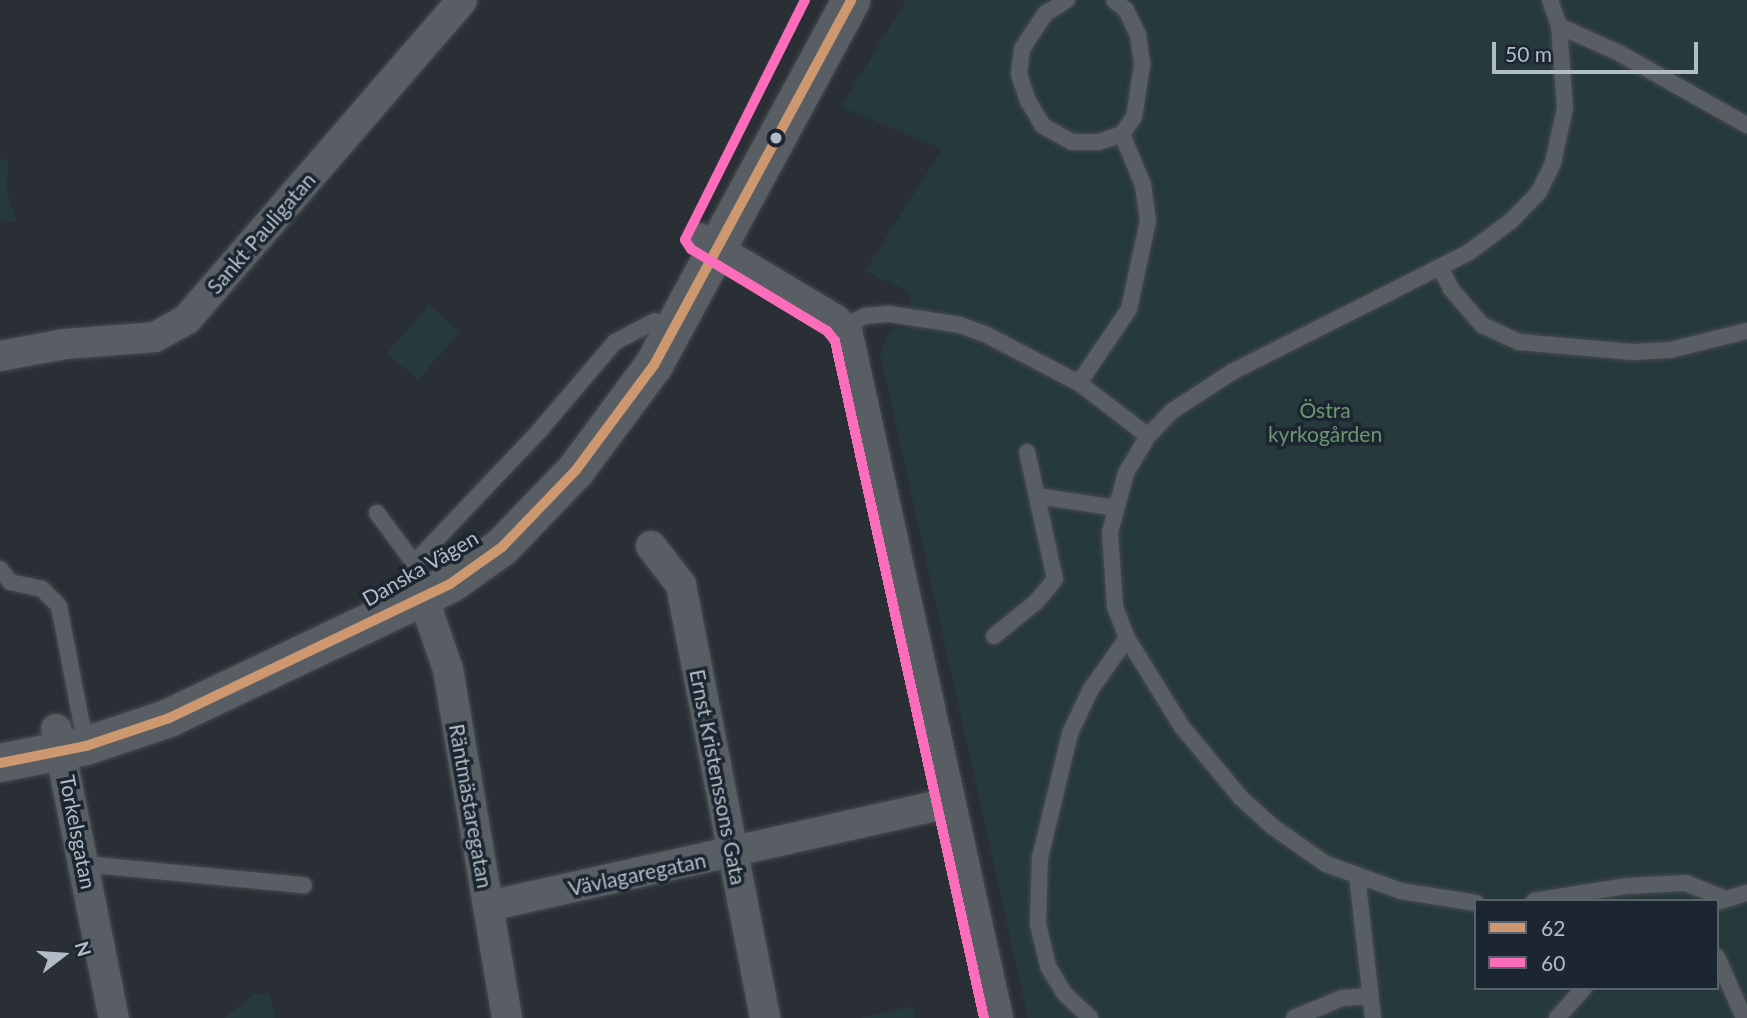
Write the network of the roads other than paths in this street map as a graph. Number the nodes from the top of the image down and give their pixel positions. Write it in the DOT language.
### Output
graph roads {
  1 [pos="462,0"];
  2 [pos="821,0"];
  3 [pos="851,0"];
  4 [pos="1067,0"];
  5 [pos="1114,0"];
  6 [pos="1550,0"];
  7 [pos="1559,26"];
  8 [pos="1747,125"];
  9 [pos="1122,134"];
  10 [pos="708,243"];
  11 [pos="1440,267"];
  12 [pos="844,326"];
  13 [pos="1747,331"];
  14 [pos="0,356"];
  15 [pos="1079,383"];
  16 [pos="1148,436"];
  17 [pos="1027,452"];
  18 [pos="1037,496"];
  19 [pos="1115,508"];
  20 [pos="377,513"];
  21 [pos="651,546"];
  22 [pos="0,569"];
  23 [pos="417,579"];
  24 [pos="993,636"];
  25 [pos="1127,638"];
  26 [pos="71,738"];
  27 [pos="0,740"];
  28 [pos="0,763"];
  29 [pos="950,803"];
  30 [pos="733,853"];
  31 [pos="85,864"];
  32 [pos="1357,875"];
  33 [pos="304,885"];
  34 [pos="1747,893"];
  35 [pos="1546,899"];
  36 [pos="1719,899"];
  37 [pos="1721,900"];
  38 [pos="1474,903"];
  39 [pos="488,906"];
  40 [pos="1719,961"];
  41 [pos="1582,990"];
  42 [pos="1369,996"];
  43 [pos="114,1018"];
  44 [pos="507,1018"];
  45 [pos="765,1018"];
  46 [pos="998,1018"];
  47 [pos="1090,1018"];
  48 [pos="1294,1018"];
  49 [pos="1373,1018"];
  50 [pos="1557,1018"];
  51 [pos="1745,1018"];
  1 -- 14 [label="street, Sankt Pauligatan"];
  2 -- 10 [label="street, Danska Vägen"];
  3 -- 10 [label="street, Danska Vägen"];
  4 -- 9 [label="lane"];
  5 -- 9 [label="lane"];
  6 -- 7 [label="lane"];
  7 -- 8 [label="lane"];
  7 -- 11 [label="lane"];
  9 -- 15 [label="lane"];
  10 -- 12 [label="street"];
  10 -- 23 [label="street, Danska Vägen"];
  10 -- 23 [label="street, Danska Vägen"];
  11 -- 13 [label="lane"];
  11 -- 16 [label="lane"];
  12 -- 15 [label="lane"];
  12 -- 29 [label="street"];
  15 -- 16 [label="lane"];
  16 -- 19 [label="lane"];
  17 -- 18 [label="lane"];
  18 -- 19 [label="lane"];
  18 -- 24 [label="lane"];
  19 -- 25 [label="lane"];
  20 -- 23 [label="lane"];
  21 -- 30 [label="street, Ernst Kristenssons Gata"];
  22 -- 26 [label="lane"];
  23 -- 26 [label="street, Danska Vägen"];
  23 -- 39 [label="street, Räntmästaregatan"];
  25 -- 32 [label="lane"];
  25 -- 47 [label="lane"];
  26 -- 27 [label="street, Danska Vägen"];
  26 -- 28 [label="street, Danska Vägen"];
  26 -- 31 [label="street, Torkelsgatan"];
  29 -- 30 [label="street, Vävlagaregatan"];
  29 -- 46 [label="street"];
  30 -- 39 [label="street, Vävlagaregatan"];
  30 -- 45 [label="street, Ernst Kristenssons Gata"];
  31 -- 33 [label="lane"];
  31 -- 43 [label="street, Torkelsgatan"];
  32 -- 38 [label="lane"];
  32 -- 42 [label="lane"];
  34 -- 37 [label="lane"];
  35 -- 36 [label="lane"];
  39 -- 44 [label="street, Räntmästaregatan"];
  40 -- 51 [label="lane"];
  41 -- 50 [label="lane"];
  42 -- 48 [label="lane"];
  42 -- 49 [label="lane"];
}
